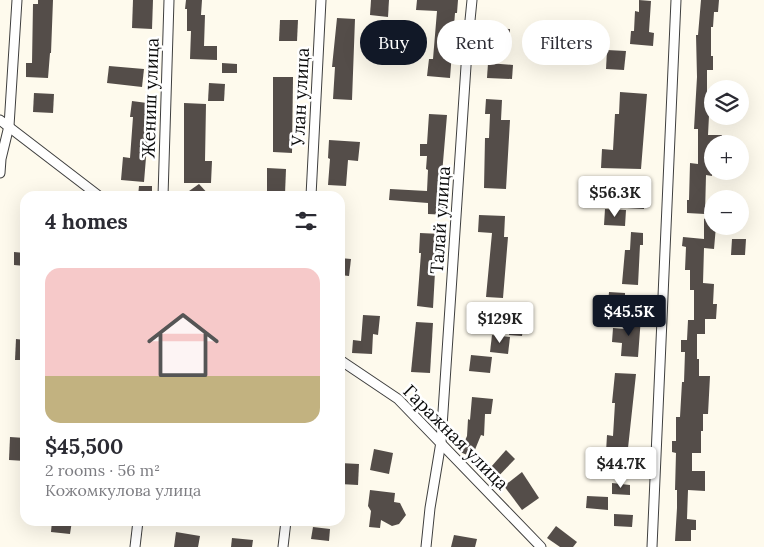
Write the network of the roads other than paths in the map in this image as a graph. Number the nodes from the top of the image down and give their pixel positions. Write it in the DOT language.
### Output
graph roads {
  1 [pos="17,0"];
  2 [pos="169,0"];
  3 [pos="320,0"];
  4 [pos="472,0"];
  5 [pos="676,0"];
  6 [pos="0,120"];
  7 [pos="8,126"];
  8 [pos="0,173"];
  9 [pos="92,191"];
  10 [pos="163,191"];
  11 [pos="311,191"];
  12 [pos="345,363"];
  13 [pos="441,442"];
  14 [pos="137,526"];
  15 [pos="285,526"];
  16 [pos="135,547"];
  17 [pos="283,547"];
  18 [pos="426,547"];
  19 [pos="541,547"];
  20 [pos="652,547"];
  1 -- 7 [label="street"];
  2 -- 10 [label="street, Жениш улица"];
  3 -- 11 [label="street, Улан улица"];
  4 -- 13 [label="street, Талай улица"];
  5 -- 20 [label="street"];
  6 -- 7 [label="street"];
  7 -- 8 [label="street"];
  7 -- 9 [label="street"];
  12 -- 13 [label="street, Гаражная улица"];
  13 -- 18 [label="street, Талай улица"];
  13 -- 19 [label="street, Гаражная улица"];
  14 -- 16 [label="street"];
  15 -- 17 [label="street"];
}
